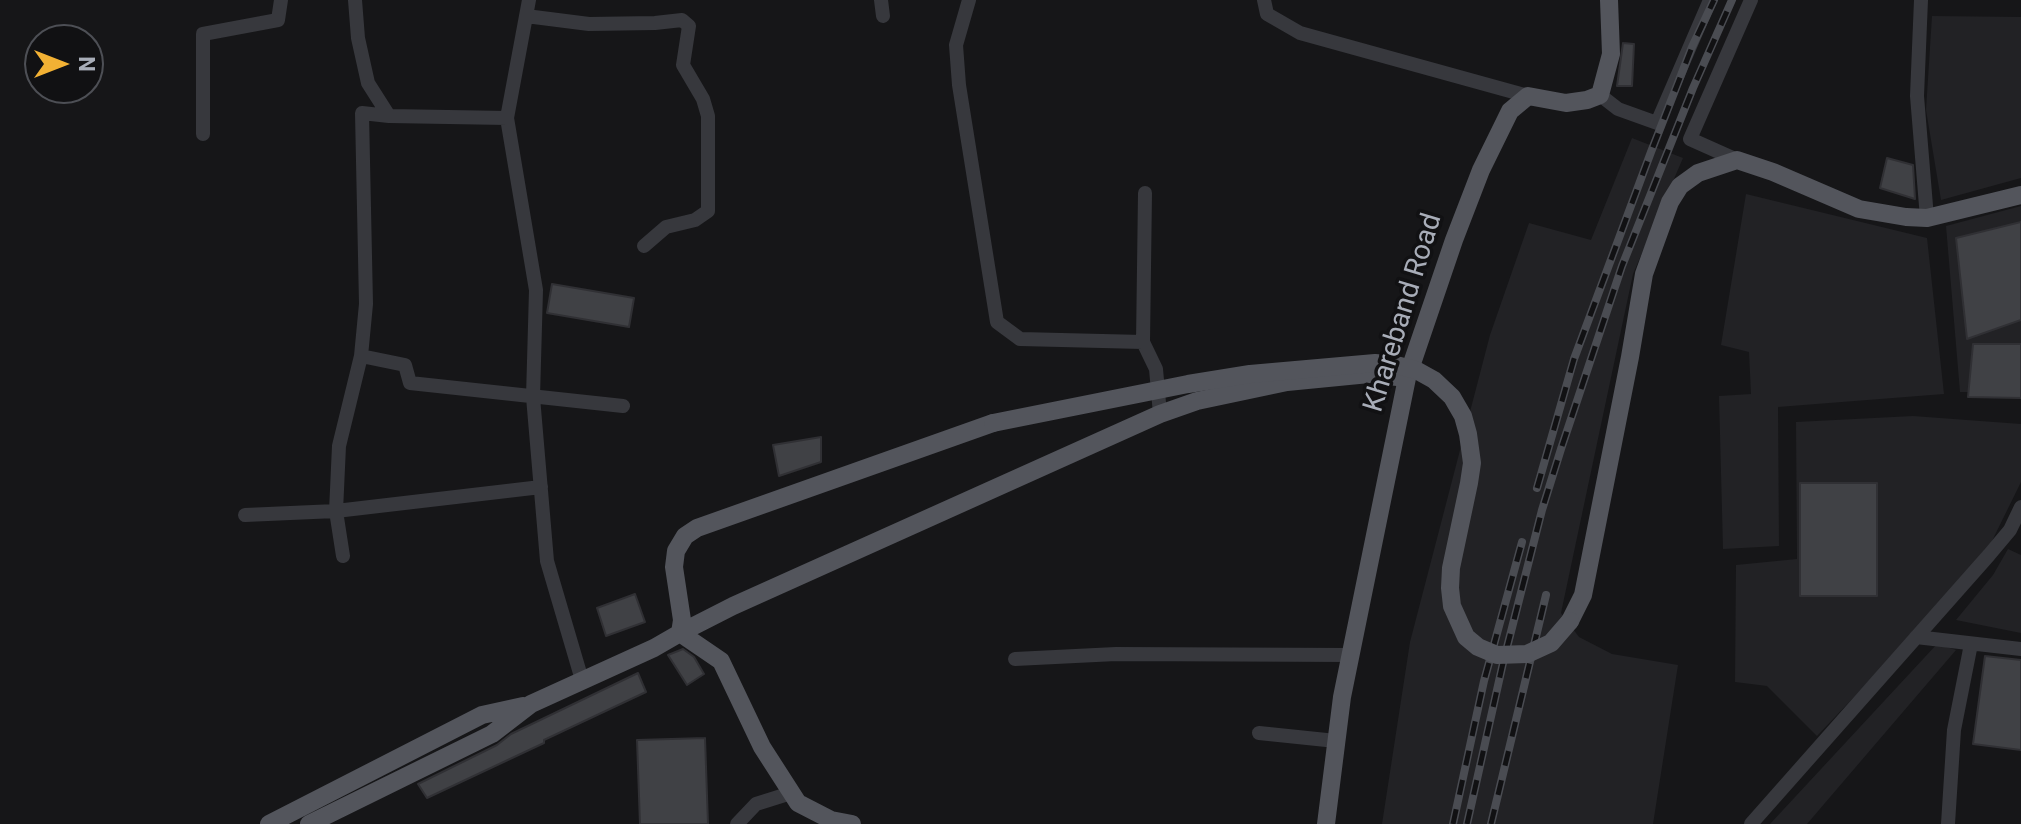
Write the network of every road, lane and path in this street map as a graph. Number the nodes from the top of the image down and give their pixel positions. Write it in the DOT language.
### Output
graph roads {
  1 [pos="281,0"];
  2 [pos="355,0"];
  3 [pos="529,0"];
  4 [pos="881,0"];
  5 [pos="969,0"];
  6 [pos="1264,0"];
  7 [pos="1609,0"];
  8 [pos="1710,0"];
  9 [pos="1751,0"];
  10 [pos="1921,0"];
  11 [pos="526,16"];
  12 [pos="883,16"];
  13 [pos="1600,95"];
  14 [pos="1528,96"];
  15 [pos="389,116"];
  16 [pos="507,118"];
  17 [pos="203,134"];
  18 [pos="1737,160"];
  19 [pos="1145,193"];
  20 [pos="2021,195"];
  21 [pos="1927,218"];
  22 [pos="644,246"];
  23 [pos="1143,342"];
  24 [pos="361,356"];
  25 [pos="1407,378"];
  26 [pos="533,397"];
  27 [pos="623,406"];
  28 [pos="1160,414"];
  29 [pos="541,487"];
  30 [pos="2021,507"];
  31 [pos="336,511"];
  32 [pos="245,515"];
  33 [pos="2016,532"];
  34 [pos="343,556"];
  35 [pos="680,633"];
  36 [pos="1916,637"];
  37 [pos="1971,644"];
  38 [pos="2021,649"];
  39 [pos="1350,655"];
  40 [pos="1015,659"];
  41 [pos="582,680"];
  42 [pos="531,704"];
  43 [pos="1259,733"];
  44 [pos="1336,741"];
  45 [pos="791,793"];
  46 [pos="269,824"];
  47 [pos="309,824"];
  48 [pos="737,824"];
  49 [pos="852,824"];
  50 [pos="1326,824"];
  51 [pos="1751,824"];
  52 [pos="1948,824"];
  1 -- 17 [label="street"];
  2 -- 15 [label="street"];
  3 -- 11 [label="street"];
  4 -- 12 [label="street"];
  5 -- 23 [label="street"];
  6 -- 14 [label="street"];
  7 -- 13 [label="main road"];
  8 -- 13 [label="street"];
  9 -- 18 [label="street"];
  10 -- 21 [label="street"];
  11 -- 16 [label="street"];
  11 -- 22 [label="street"];
  13 -- 14 [label="main road"];
  14 -- 25 [label="main road, Khareband Road"];
  15 -- 16 [label="street"];
  15 -- 24 [label="street"];
  16 -- 26 [label="street"];
  18 -- 21 [label="main road"];
  18 -- 35 [label="main road, bridge"];
  19 -- 23 [label="street"];
  20 -- 21 [label="main road"];
  23 -- 28 [label="street"];
  24 -- 26 [label="street"];
  24 -- 31 [label="street"];
  25 -- 28 [label="main road"];
  25 -- 39 [label="main road, Khareband Road"];
  26 -- 27 [label="street"];
  26 -- 29 [label="street"];
  28 -- 35 [label="main road"];
  29 -- 31 [label="street"];
  29 -- 41 [label="street"];
  30 -- 33 [label="street"];
  31 -- 32 [label="street"];
  31 -- 34 [label="street"];
  33 -- 36 [label="street"];
  35 -- 41 [label="main road"];
  35 -- 45 [label="main road"];
  36 -- 37 [label="street"];
  36 -- 51 [label="street"];
  37 -- 38 [label="street"];
  37 -- 52 [label="street"];
  39 -- 40 [label="street"];
  39 -- 44 [label="main road, Khareband Road"];
  41 -- 42 [label="main road"];
  42 -- 46 [label="main road"];
  42 -- 47 [label="main road"];
  43 -- 44 [label="street"];
  44 -- 50 [label="main road, Khareband Road"];
  45 -- 48 [label="street"];
  45 -- 49 [label="main road"];
}
